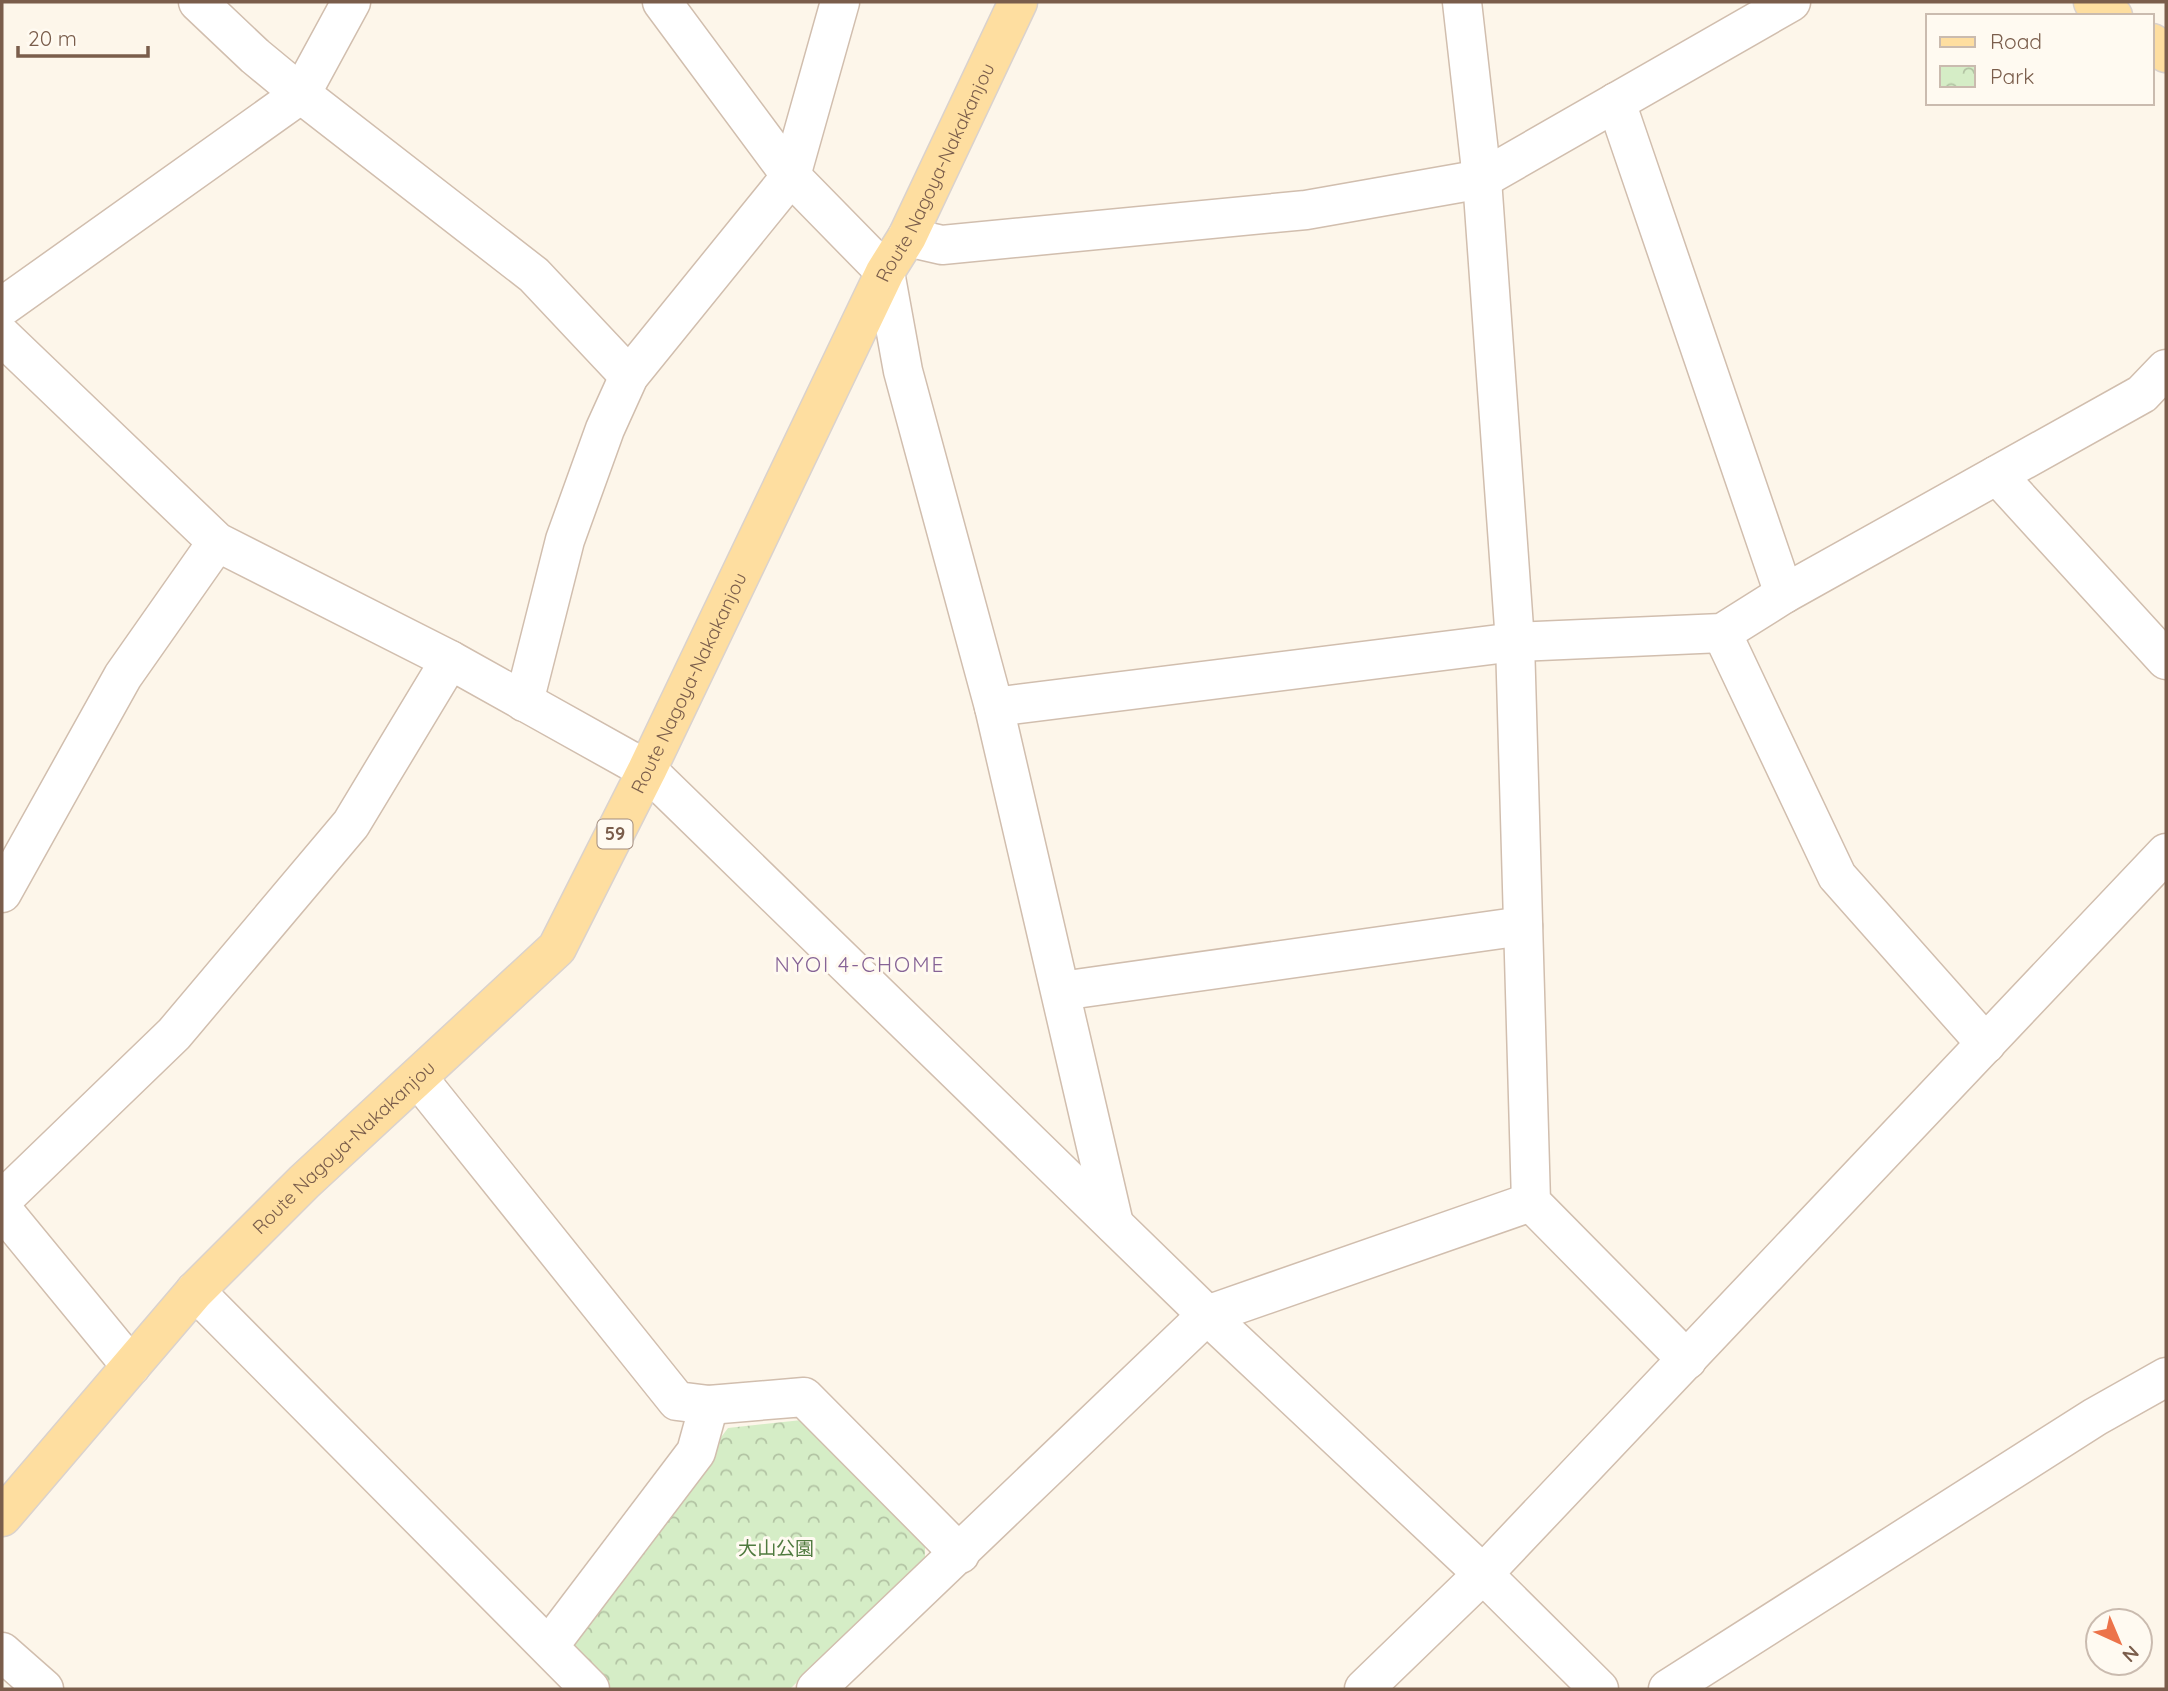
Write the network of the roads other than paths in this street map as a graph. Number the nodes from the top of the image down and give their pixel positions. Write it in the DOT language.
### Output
graph roads {
  1 [pos="198,2"];
  2 [pos="351,2"];
  3 [pos="662,2"];
  4 [pos="840,2"];
  5 [pos="1018,2"];
  6 [pos="1462,2"];
  7 [pos="1791,2"];
  8 [pos="2093,2"];
  9 [pos="2110,14"];
  10 [pos="300,94"];
  11 [pos="1616,102"];
  12 [pos="791,176"];
  13 [pos="1482,179"];
  14 [pos="907,237"];
  15 [pos="885,272"];
  16 [pos="2,307"];
  17 [pos="2,336"];
  18 [pos="2166,369"];
  19 [pos="629,376"];
  20 [pos="1997,475"];
  21 [pos="217,542"];
  22 [pos="1784,594"];
  23 [pos="1722,633"];
  24 [pos="1515,642"];
  25 [pos="450,660"];
  26 [pos="2166,660"];
  27 [pos="524,702"];
  28 [pos="994,707"];
  29 [pos="647,770"];
  30 [pos="2166,853"];
  31 [pos="2,893"];
  32 [pos="1523,926"];
  33 [pos="1061,991"];
  34 [pos="1986,1044"];
  35 [pos="418,1078"];
  36 [pos="2,1200"];
  37 [pos="1531,1202"];
  38 [pos="2,1209"];
  39 [pos="1114,1224"];
  40 [pos="195,1291"];
  41 [pos="1207,1315"];
  42 [pos="1686,1360"];
  43 [pos="131,1366"];
  44 [pos="2166,1377"];
  45 [pos="709,1405"];
  46 [pos="2,1517"];
  47 [pos="960,1554"];
  48 [pos="1483,1574"];
  49 [pos="549,1646"];
  50 [pos="2,1653"];
  51 [pos="44,1689"];
  52 [pos="590,1689"];
  53 [pos="816,1689"];
  54 [pos="1364,1689"];
  55 [pos="1599,1689"];
  56 [pos="1668,1689"];
  1 -- 10 [label="street"];
  2 -- 10 [label="street"];
  3 -- 12 [label="street"];
  4 -- 12 [label="street"];
  5 -- 14 [label="main road, Route Nagoya-Nakakanjou / 59"];
  6 -- 13 [label="street"];
  7 -- 11 [label="street"];
  8 -- 9 [label="main road"];
  10 -- 16 [label="street"];
  10 -- 19 [label="street"];
  11 -- 13 [label="street"];
  11 -- 22 [label="street"];
  12 -- 15 [label="street"];
  12 -- 19 [label="street"];
  13 -- 14 [label="street"];
  13 -- 24 [label="street"];
  14 -- 15 [label="main road, Route Nagoya-Nakakanjou / 59"];
  15 -- 28 [label="street"];
  15 -- 29 [label="main road, Route Nagoya-Nakakanjou / 59"];
  17 -- 21 [label="street"];
  18 -- 20 [label="street"];
  19 -- 27 [label="street"];
  20 -- 22 [label="street"];
  20 -- 26 [label="street"];
  21 -- 25 [label="street"];
  21 -- 31 [label="street"];
  22 -- 23 [label="street"];
  23 -- 24 [label="street"];
  23 -- 34 [label="street"];
  24 -- 28 [label="street"];
  24 -- 32 [label="street"];
  25 -- 27 [label="street"];
  25 -- 36 [label="street"];
  27 -- 29 [label="street"];
  28 -- 33 [label="street"];
  29 -- 35 [label="main road, Route Nagoya-Nakakanjou / 59"];
  29 -- 39 [label="street"];
  30 -- 34 [label="street"];
  32 -- 33 [label="street"];
  32 -- 37 [label="street"];
  33 -- 39 [label="street"];
  34 -- 42 [label="street"];
  35 -- 40 [label="main road, Route Nagoya-Nakakanjou / 59"];
  35 -- 45 [label="street"];
  37 -- 41 [label="street"];
  37 -- 42 [label="street"];
  38 -- 43 [label="street"];
  39 -- 41 [label="street"];
  40 -- 43 [label="main road, Route Nagoya-Nakakanjou / 59"];
  40 -- 49 [label="street"];
  41 -- 47 [label="street"];
  41 -- 48 [label="street"];
  42 -- 48 [label="street"];
  43 -- 46 [label="main road, Route Nagoya-Nakakanjou / 59"];
  44 -- 56 [label="street"];
  45 -- 47 [label="street"];
  45 -- 49 [label="street"];
  47 -- 53 [label="street"];
  48 -- 54 [label="street"];
  48 -- 55 [label="street"];
  49 -- 52 [label="street"];
  50 -- 51 [label="street"];
}
